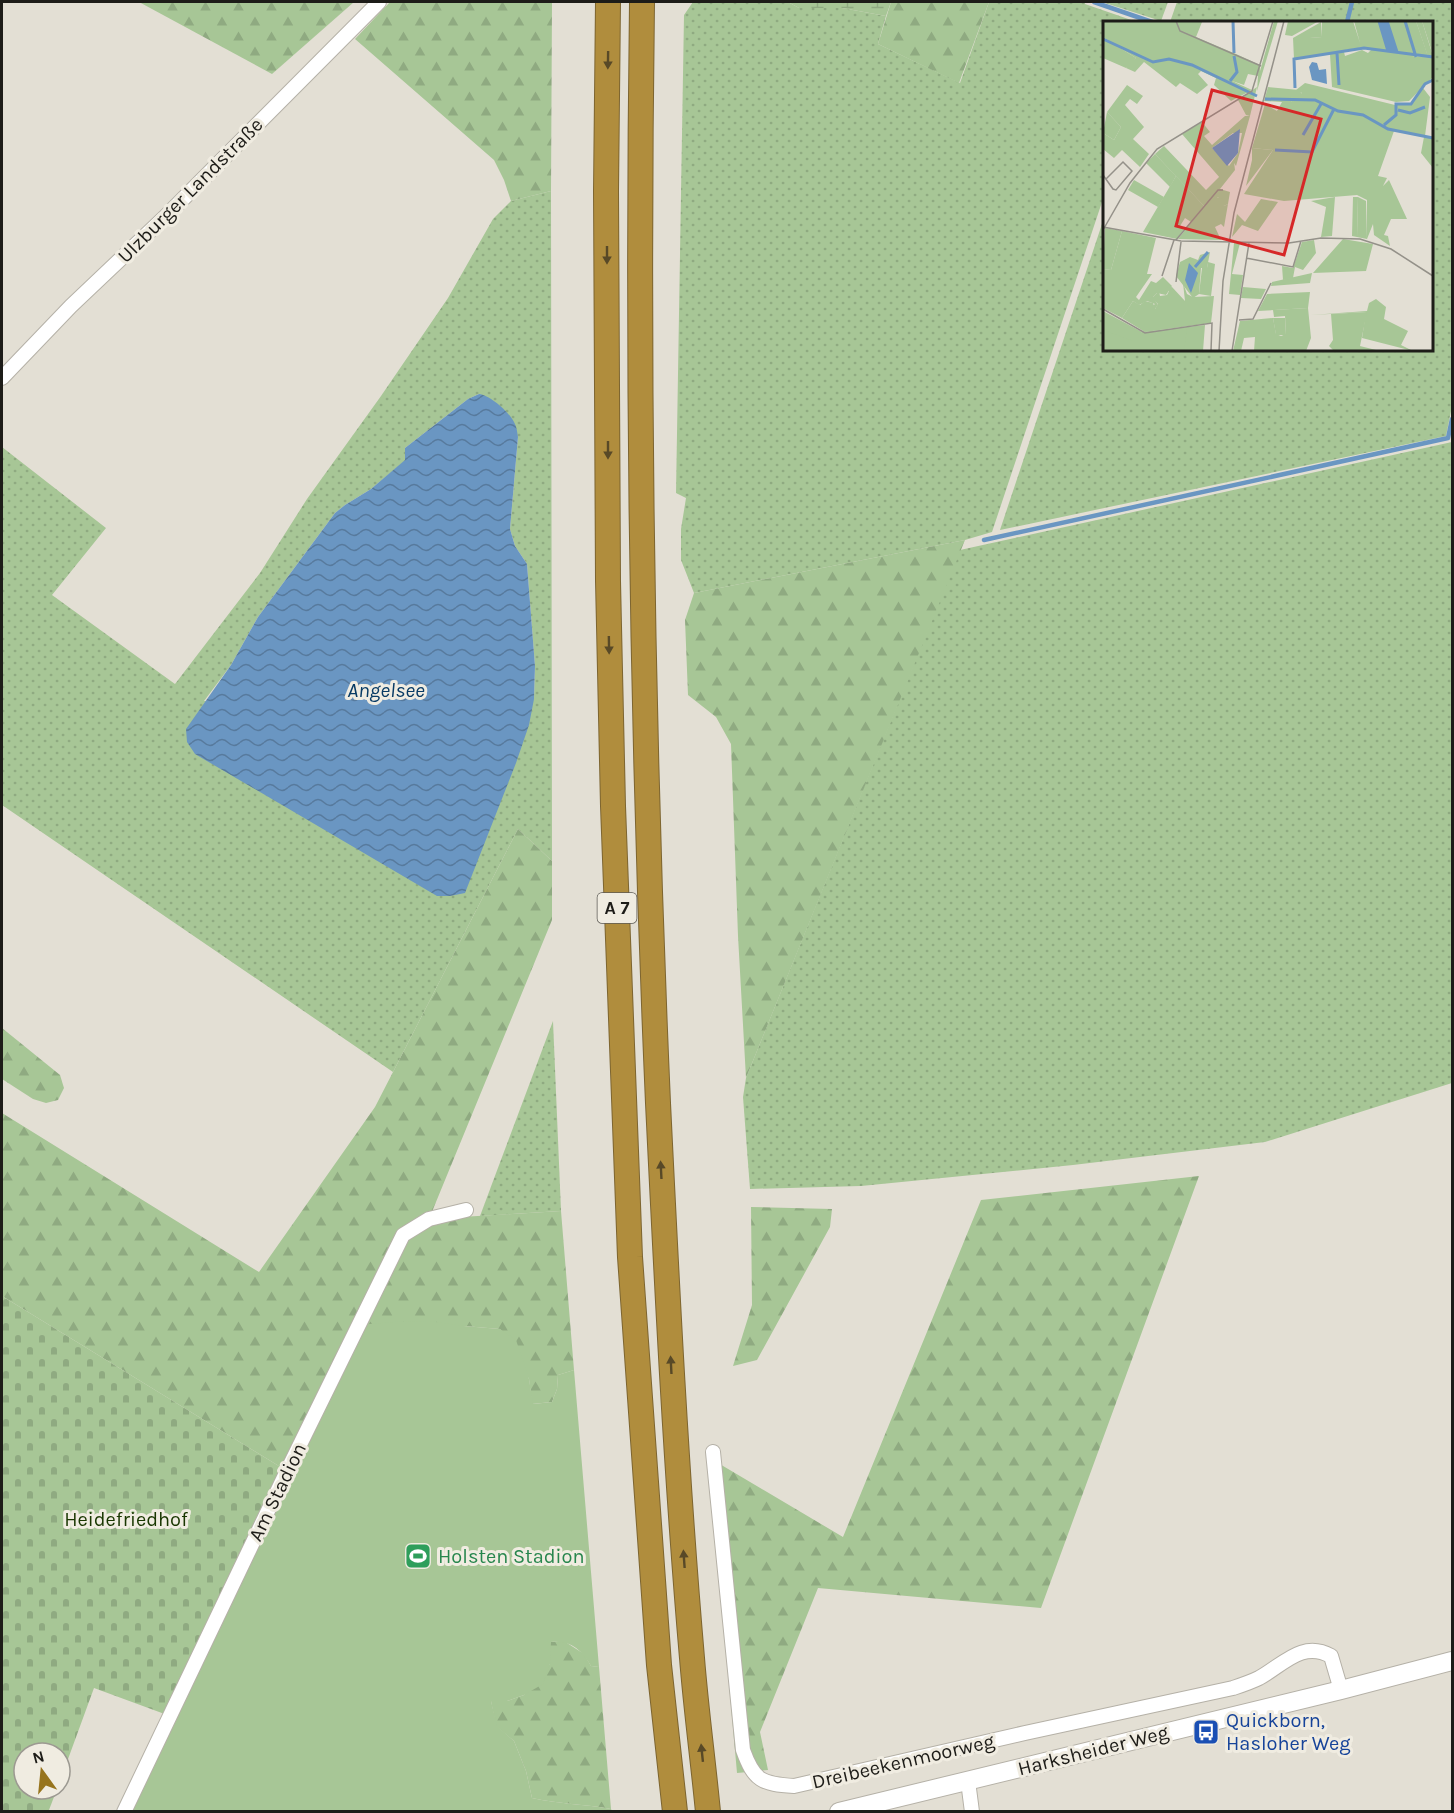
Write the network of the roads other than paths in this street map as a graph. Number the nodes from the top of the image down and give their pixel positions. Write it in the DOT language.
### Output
graph roads {
  1 [pos="379,2"];
  2 [pos="608,2"];
  3 [pos="642,2"];
  4 [pos="2,378"];
  5 [pos="466,1210"];
  6 [pos="713,1452"];
  7 [pos="1452,1661"];
  8 [pos="1341,1690"];
  9 [pos="968,1781"];
  10 [pos="124,1812"];
  11 [pos="675,1812"];
  12 [pos="708,1812"];
  13 [pos="839,1812"];
  14 [pos="972,1812"];
  1 -- 4 [label="street, Ulzburger Landstraße"];
  2 -- 11 [label="highway, A 7, one-way"];
  12 -- 3 [label="highway, A 7, one-way"];
  5 -- 10 [label="street, Am Stadion"];
  6 -- 8 [label="street, Dreibeekenmoorweg"];
  7 -- 8 [label="main road, Harksheider Weg"];
  8 -- 9 [label="main road, Harksheider Weg"];
  9 -- 13 [label="main road, Harksheider Weg"];
  9 -- 14 [label="street"];
}
